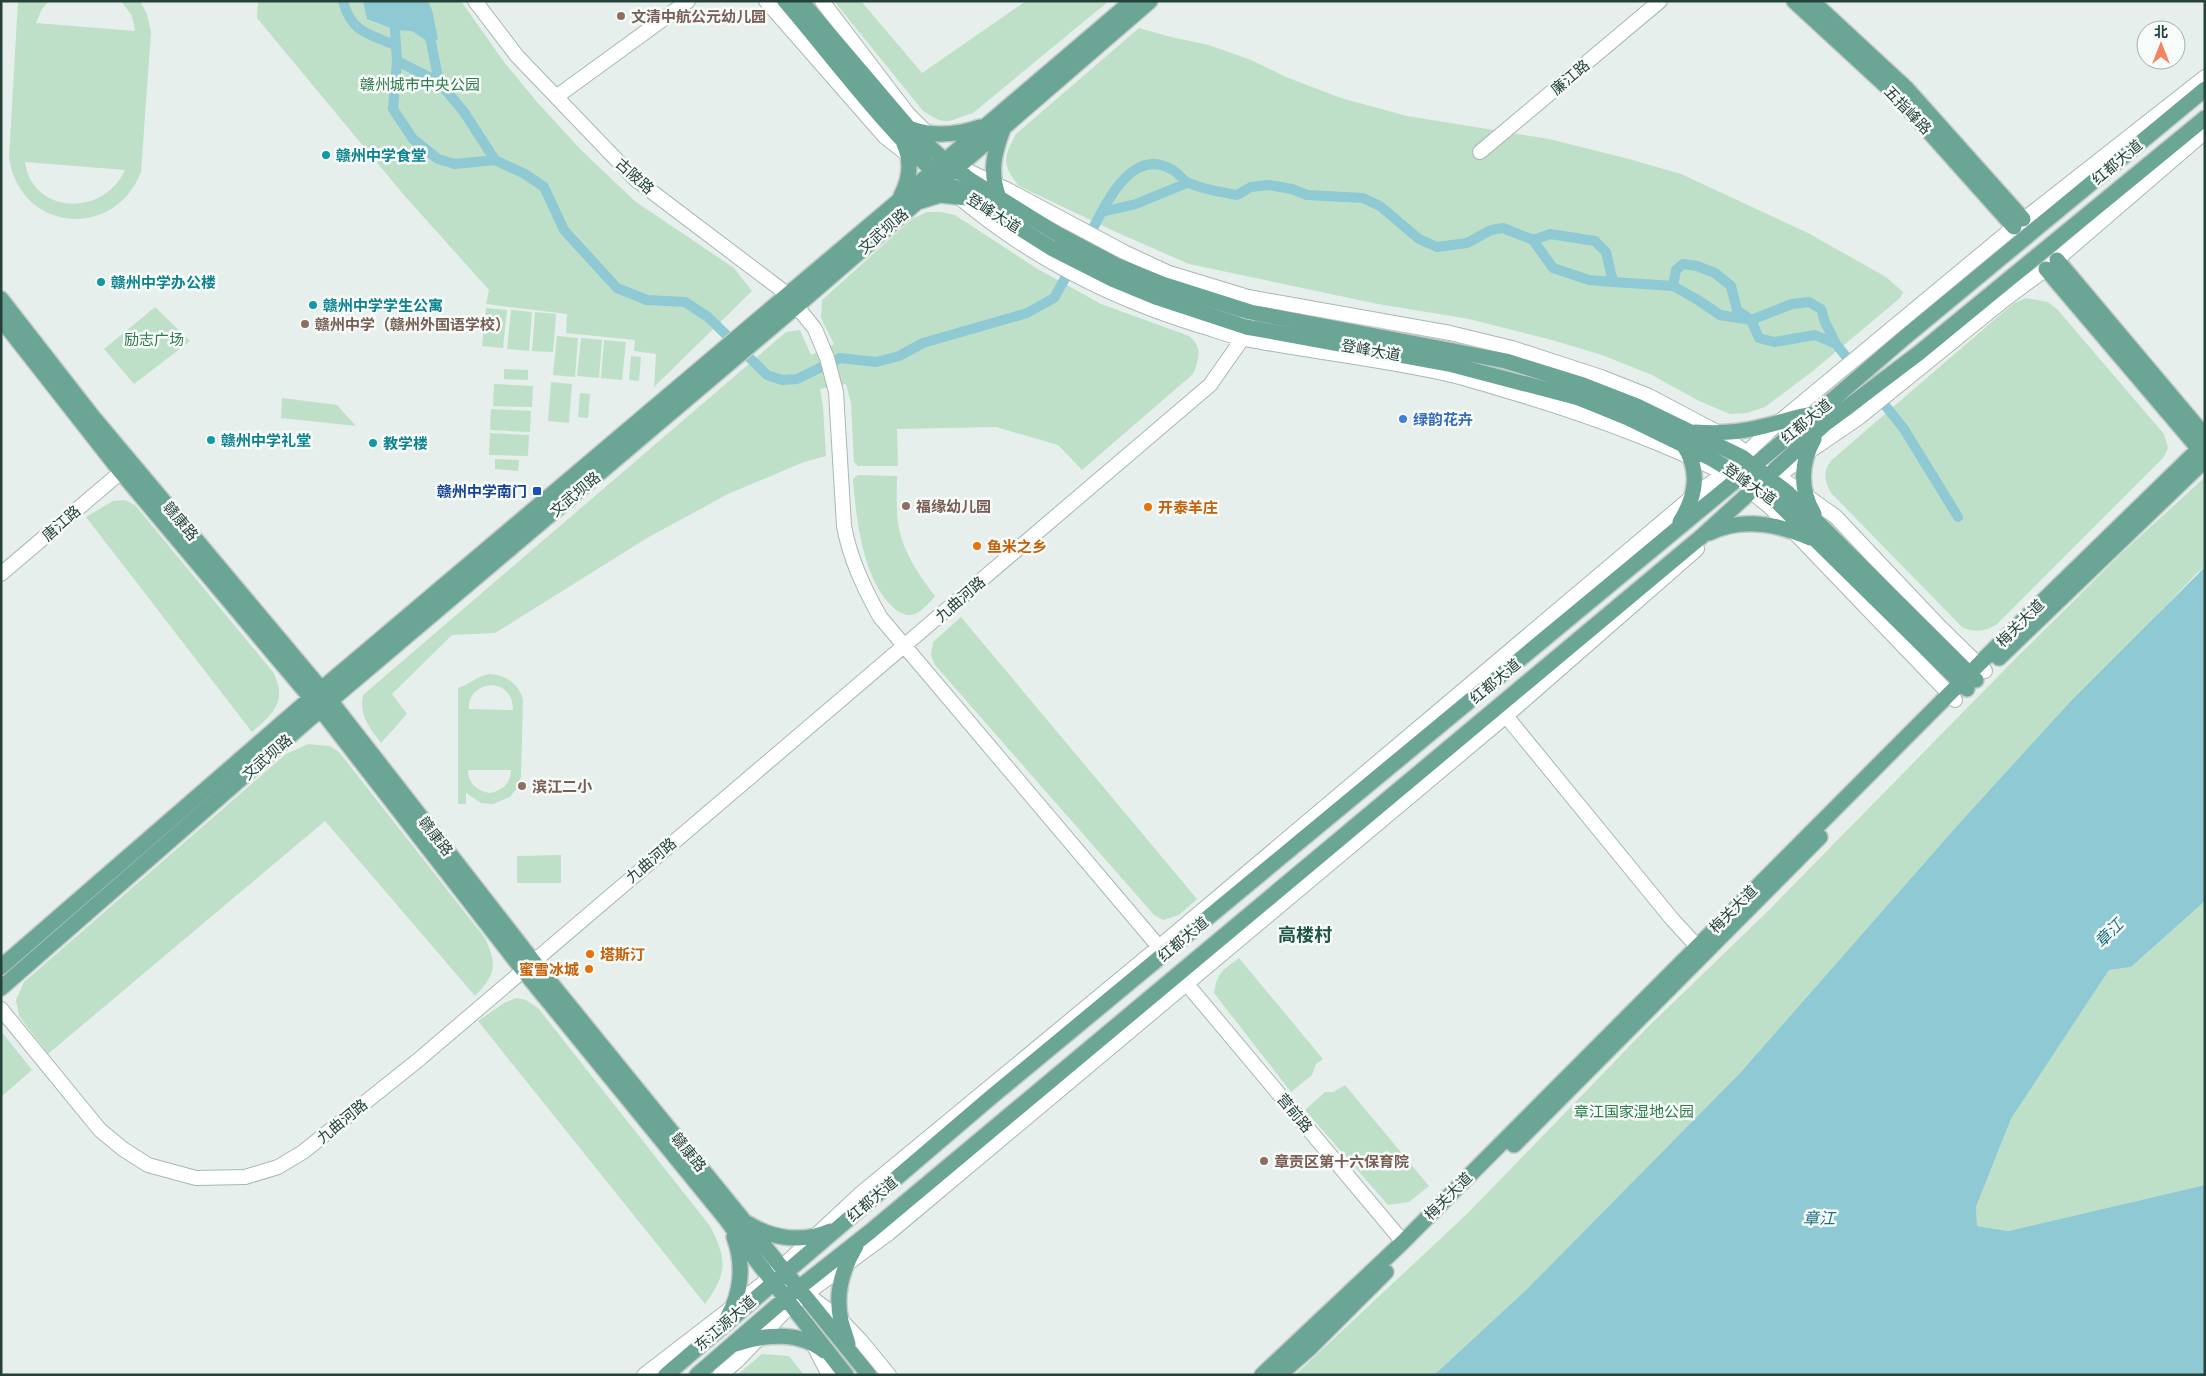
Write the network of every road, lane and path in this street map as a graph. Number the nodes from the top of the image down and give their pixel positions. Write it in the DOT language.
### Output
graph roads {
  1 [pos="475,1"];
  2 [pos="688,1"];
  3 [pos="766,1"];
  4 [pos="785,1"];
  5 [pos="801,1"];
  6 [pos="822,1"];
  7 [pos="1132,1"];
  8 [pos="1150,1"];
  9 [pos="1660,1"];
  10 [pos="1794,1"];
  11 [pos="1812,1"];
  12 [pos="2205,77"];
  13 [pos="2205,90"];
  14 [pos="556,97"];
  15 [pos="2205,118"];
  16 [pos="997,126"];
  17 [pos="903,131"];
  18 [pos="2205,132"];
  19 [pos="928,134"];
  20 [pos="1480,152"];
  21 [pos="908,155"];
  22 [pos="951,163"];
  23 [pos="937,176"];
  24 [pos="996,190"];
  25 [pos="957,196"];
  26 [pos="896,203"];
  27 [pos="916,204"];
  28 [pos="980,204"];
  29 [pos="2019,223"];
  30 [pos="1046,253"];
  31 [pos="2052,265"];
  32 [pos="1114,272"];
  33 [pos="1,299"];
  34 [pos="793,300"];
  35 [pos="1251,305"];
  36 [pos="1,319"];
  37 [pos="1245,333"];
  38 [pos="1925,357"];
  39 [pos="1853,413"];
  40 [pos="1821,419"];
  41 [pos="1778,422"];
  42 [pos="1717,432"];
  43 [pos="1686,438"];
  44 [pos="2203,449"];
  45 [pos="1807,453"];
  46 [pos="1691,458"];
  47 [pos="1750,459"];
  48 [pos="121,472"];
  49 [pos="1733,474"];
  50 [pos="1765,483"];
  51 [pos="1806,495"];
  52 [pos="1693,496"];
  53 [pos="1719,528"];
  54 [pos="1675,530"];
  55 [pos="1791,530"];
  56 [pos="1823,536"];
  57 [pos="1701,537"];
  58 [pos="1,574"];
  59 [pos="904,647"];
  60 [pos="1973,677"];
  61 [pos="1952,697"];
  62 [pos="321,700"];
  63 [pos="1506,716"];
  64 [pos="1159,948"];
  65 [pos="1700,950"];
  66 [pos="528,965"];
  67 [pos="1,966"];
  68 [pos="1186,983"];
  69 [pos="1,988"];
  70 [pos="1,1009"];
  71 [pos="852,1216"];
  72 [pos="742,1218"];
  73 [pos="726,1219"];
  74 [pos="870,1230"];
  75 [pos="814,1236"];
  76 [pos="1403,1242"];
  77 [pos="847,1262"];
  78 [pos="777,1275"];
  79 [pos="802,1291"];
  80 [pos="789,1303"];
  81 [pos="734,1305"];
  82 [pos="840,1320"];
  83 [pos="717,1331"];
  84 [pos="758,1338"];
  85 [pos="814,1344"];
  86 [pos="728,1348"];
  87 [pos="850,1351"];
  88 [pos="834,1360"];
  89 [pos="644,1375"];
  90 [pos="666,1375"];
  91 [pos="697,1375"];
  92 [pos="720,1375"];
  93 [pos="829,1375"];
  94 [pos="844,1375"];
  95 [pos="869,1375"];
  96 [pos="874,1375"];
  97 [pos="889,1375"];
  98 [pos="1262,1375"];
  99 [pos="1279,1375"];
  1 -- 14 [label="street, 古陂路"];
  2 -- 14 [label="street"];
  3 -- 21 [label="street"];
  4 -- 17 [label="main road, 登峰大道"];
  5 -- 17 [label="main road, 登峰大道"];
  6 -- 19 [label="street"];
  7 -- 16 [label="main road, 文武坝路"];
  8 -- 16 [label="main road, 文武坝路"];
  9 -- 20 [label="street, 廉江路"];
  10 -- 29 [label="main road, 五指峰路"];
  11 -- 29 [label="main road, 五指峰路"];
  12 -- 29 [label="street"];
  13 -- 40 [label="main road, 红都大道"];
  14 -- 34 [label="street, 古陂路"];
  15 -- 38 [label="main road, 红都大道"];
  16 -- 19 [label="main road"];
  16 -- 22 [label="main road, 文武坝路"];
  16 -- 24 [label="main road"];
  17 -- 19 [label="main road"];
  17 -- 21 [label="main road"];
  17 -- 22 [label="main road, 登峰大道"];
  17 -- 23 [label="main road, 登峰大道"];
  18 -- 31 [label="street"];
  19 -- 22 [label="street"];
  21 -- 23 [label="street"];
  21 -- 26 [label="main road"];
  22 -- 23 [label="main road, 文武坝路"];
  22 -- 24 [label="main road, 登峰大道"];
  23 -- 25 [label="street"];
  23 -- 26 [label="main road, 文武坝路"];
  23 -- 27 [label="main road, 文武坝路"];
  23 -- 28 [label="main road, 登峰大道"];
  24 -- 32 [label="main road, 登峰大道"];
  24 -- 32 [label="street"];
  25 -- 27 [label="main road"];
  25 -- 28 [label="main road"];
  25 -- 30 [label="street"];
  26 -- 34 [label="main road, 文武坝路"];
  27 -- 34 [label="main road, 文武坝路"];
  28 -- 30 [label="main road, 登峰大道"];
  29 -- 41 [label="street"];
  30 -- 32 [label="main road, 登峰大道"];
  31 -- 38 [label="street"];
  31 -- 44 [label="main road"];
  32 -- 35 [label="main road, 登峰大道"];
  32 -- 37 [label="main road, 登峰大道"];
  33 -- 62 [label="main road, 赣康路"];
  34 -- 59 [label="street, 古陂路"];
  34 -- 62 [label="main road, 文武坝路"];
  35 -- 37 [label="street, 九曲河路"];
  35 -- 42 [label="street"];
  35 -- 43 [label="main road, 登峰大道"];
  36 -- 48 [label="main road, 赣康路"];
  37 -- 43 [label="main road, 登峰大道"];
  37 -- 46 [label="street"];
  37 -- 59 [label="street, 九曲河路"];
  38 -- 39 [label="main road, 红都大道"];
  39 -- 40 [label="main road, 红都大道"];
  39 -- 45 [label="street"];
  40 -- 41 [label="main road"];
  40 -- 45 [label="main road"];
  40 -- 47 [label="main road, 红都大道"];
  40 -- 50 [label="main road, 红都大道"];
  41 -- 42 [label="main road"];
  41 -- 47 [label="street"];
  42 -- 43 [label="main road"];
  42 -- 47 [label="street"];
  43 -- 46 [label="main road"];
  43 -- 47 [label="main road, 登峰大道"];
  43 -- 49 [label="main road, 登峰大道"];
  44 -- 60 [label="main road, 梅关大道"];
  45 -- 50 [label="street"];
  45 -- 51 [label="main road"];
  46 -- 49 [label="street"];
  46 -- 52 [label="main road"];
  47 -- 49 [label="main road, 红都大道"];
  47 -- 50 [label="main road, 登峰大道"];
  48 -- 58 [label="street, 唐江路"];
  48 -- 62 [label="main road, 赣康路"];
  49 -- 50 [label="main road, 登峰大道"];
  49 -- 52 [label="street"];
  49 -- 54 [label="main road, 红都大道"];
  50 -- 51 [label="street"];
  50 -- 53 [label="street"];
  50 -- 55 [label="street"];
  50 -- 56 [label="main road, 登峰大道"];
  50 -- 57 [label="main road, 红都大道"];
  51 -- 56 [label="main road"];
  51 -- 60 [label="street"];
  52 -- 54 [label="main road"];
  52 -- 64 [label="street"];
  53 -- 55 [label="main road"];
  53 -- 57 [label="main road"];
  53 -- 63 [label="street"];
  54 -- 71 [label="main road, 红都大道"];
  55 -- 56 [label="main road"];
  55 -- 61 [label="street"];
  56 -- 60 [label="main road, 登峰大道"];
  57 -- 74 [label="main road, 红都大道"];
  59 -- 64 [label="street, 古陂路"];
  59 -- 66 [label="street, 九曲河路"];
  60 -- 61 [label="main road, 梅关大道"];
  61 -- 65 [label="main road, 梅关大道"];
  62 -- 66 [label="main road, 赣康路"];
  62 -- 67 [label="main road, 文武坝路"];
  62 -- 69 [label="main road, 文武坝路"];
  63 -- 65 [label="street"];
  63 -- 68 [label="street"];
  64 -- 75 [label="street"];
  65 -- 76 [label="main road, 梅关大道"];
  65 -- 99 [label="main road, 梅关大道"];
  66 -- 70 [label="street, 九曲河路"];
  66 -- 72 [label="main road, 赣康路"];
  66 -- 73 [label="main road, 赣康路"];
  68 -- 76 [label="street, 营前路"];
  68 -- 77 [label="street"];
  71 -- 75 [label="main road"];
  71 -- 78 [label="main road, 红都大道"];
  72 -- 75 [label="main road"];
  72 -- 78 [label="main road, 赣康路"];
  73 -- 78 [label="main road, 赣康路"];
  73 -- 81 [label="main road"];
  74 -- 77 [label="main road"];
  74 -- 79 [label="main road, 红都大道"];
  75 -- 78 [label="street"];
  76 -- 98 [label="main road, 梅关大道"];
  77 -- 79 [label="street"];
  77 -- 82 [label="main road"];
  78 -- 79 [label="main road, 赣康路"];
  78 -- 80 [label="main road, 赣康路"];
  78 -- 81 [label="street"];
  78 -- 83 [label="main road, 东江源大道"];
  79 -- 80 [label="main road, 东江源大道"];
  79 -- 82 [label="street"];
  79 -- 87 [label="main road, 赣康路"];
  80 -- 84 [label="street"];
  80 -- 85 [label="street"];
  80 -- 86 [label="main road, 东江源大道"];
  80 -- 88 [label="main road, 赣康路"];
  81 -- 83 [label="main road"];
  81 -- 89 [label="street"];
  82 -- 87 [label="main road"];
  82 -- 97 [label="street"];
  83 -- 90 [label="main road, 东江源大道"];
  84 -- 85 [label="main road"];
  84 -- 86 [label="main road"];
  84 -- 92 [label="street"];
  85 -- 88 [label="main road"];
  85 -- 93 [label="street"];
  86 -- 91 [label="main road, 东江源大道"];
  87 -- 95 [label="main road, 赣康路"];
  87 -- 96 [label="main road"];
  88 -- 94 [label="main road, 赣康路"];
}
